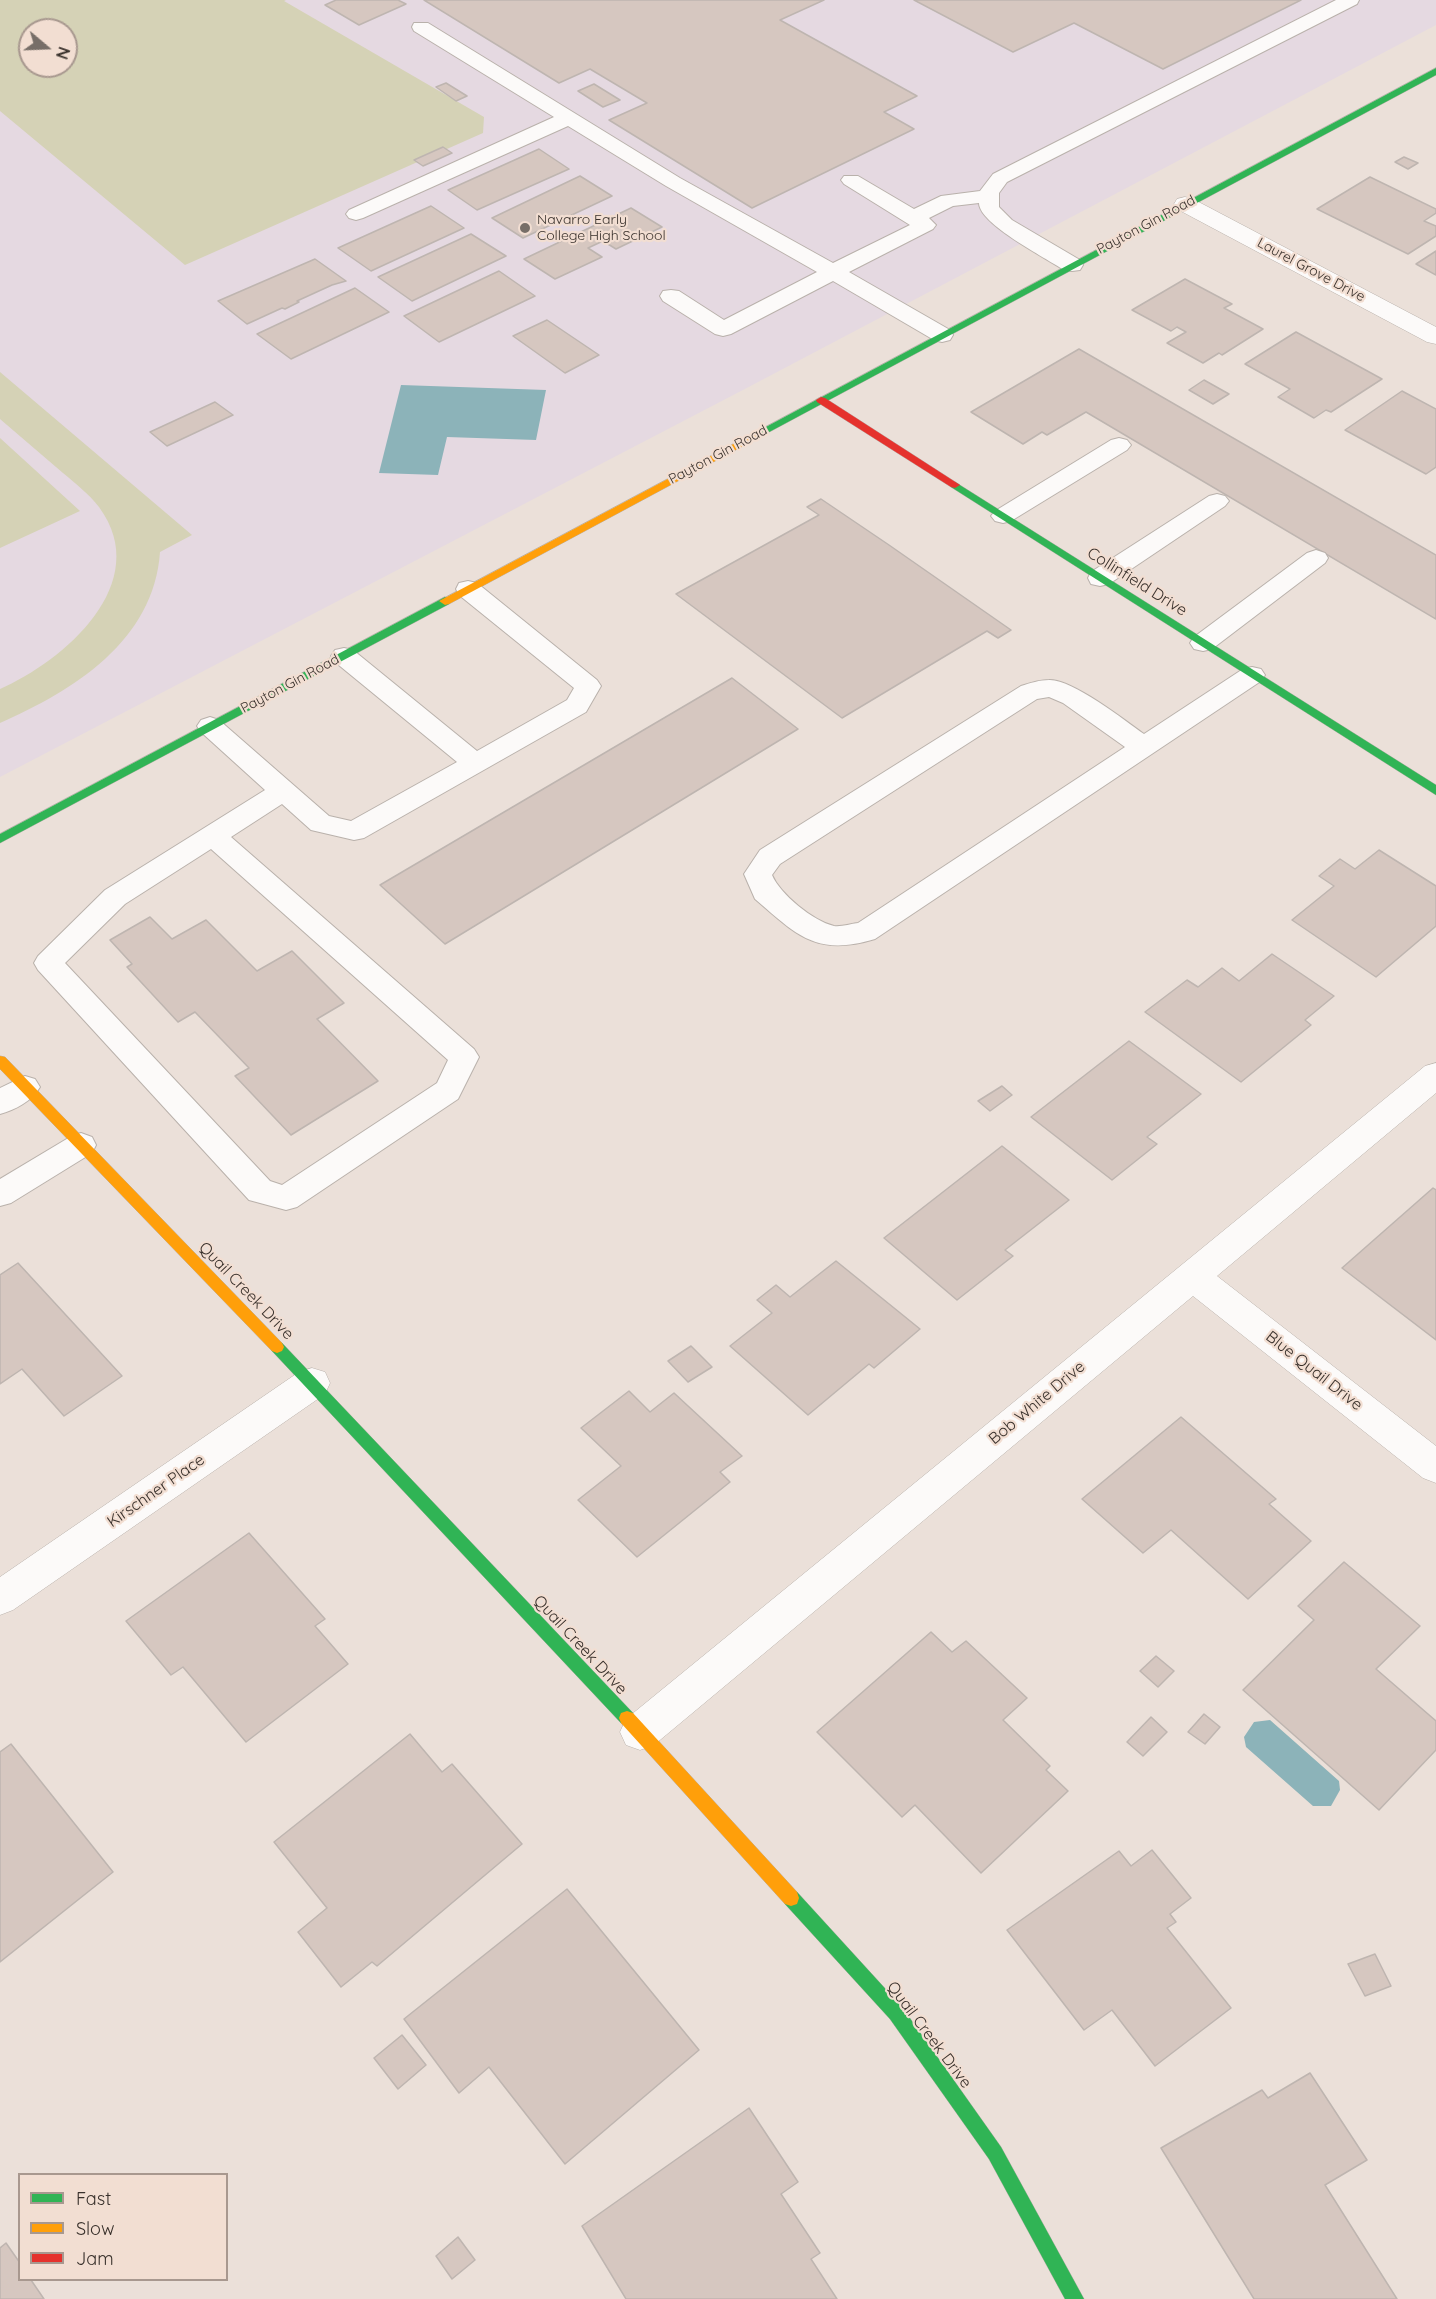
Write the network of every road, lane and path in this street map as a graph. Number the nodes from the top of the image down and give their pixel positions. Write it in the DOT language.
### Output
graph roads {
  1 [pos="1350,0"];
  2 [pos="422,27"];
  3 [pos="1436,70"];
  4 [pos="569,118"];
  5 [pos="850,180"];
  6 [pos="989,196"];
  7 [pos="1185,204"];
  8 [pos="356,214"];
  9 [pos="913,218"];
  10 [pos="1072,265"];
  11 [pos="833,272"];
  12 [pos="671,296"];
  13 [pos="942,335"];
  14 [pos="1436,337"];
  15 [pos="821,400"];
  16 [pos="1119,445"];
  17 [pos="1217,501"];
  18 [pos="1003,516"];
  19 [pos="1316,558"];
  20 [pos="1100,578"];
  21 [pos="468,589"];
  22 [pos="1203,643"];
  23 [pos="344,656"];
  24 [pos="1252,675"];
  25 [pos="210,726"];
  26 [pos="1144,747"];
  27 [pos="475,763"];
  28 [pos="283,791"];
  29 [pos="1436,791"];
  30 [pos="212,835"];
  31 [pos="0,839"];
  32 [pos="0,1061"];
  33 [pos="1436,1075"];
  34 [pos="25,1087"];
  35 [pos="0,1103"];
  36 [pos="81,1144"];
  37 [pos="0,1194"];
  38 [pos="1191,1275"];
  39 [pos="312,1383"];
  40 [pos="1436,1467"];
  41 [pos="0,1598"];
  42 [pos="640,1732"];
  43 [pos="1075,2299"];
  1 -- 6 [label="lane"];
  2 -- 4 [label="lane"];
  3 -- 7 [label="street, Payton Gin Road"];
  4 -- 8 [label="lane"];
  4 -- 11 [label="lane"];
  5 -- 9 [label="lane"];
  6 -- 9 [label="lane"];
  6 -- 10 [label="lane"];
  7 -- 10 [label="street, Payton Gin Road"];
  7 -- 14 [label="street, Laurel Grove Drive"];
  9 -- 11 [label="lane"];
  10 -- 13 [label="street, Payton Gin Road"];
  11 -- 12 [label="lane"];
  11 -- 13 [label="lane"];
  13 -- 15 [label="street, Payton Gin Road"];
  15 -- 18 [label="street, Collinfield Drive"];
  15 -- 21 [label="street, Payton Gin Road"];
  16 -- 18 [label="lane"];
  17 -- 20 [label="lane"];
  18 -- 20 [label="street, Collinfield Drive"];
  19 -- 22 [label="lane"];
  20 -- 22 [label="street, Collinfield Drive"];
  21 -- 23 [label="street, Payton Gin Road"];
  21 -- 27 [label="lane"];
  22 -- 24 [label="street, Collinfield Drive"];
  23 -- 25 [label="street, Payton Gin Road"];
  23 -- 27 [label="lane"];
  24 -- 26 [label="lane"];
  24 -- 29 [label="street, Collinfield Drive"];
  25 -- 28 [label="lane"];
  25 -- 31 [label="street, Payton Gin Road"];
  26 -- 26 [label="lane"];
  27 -- 28 [label="lane"];
  28 -- 30 [label="lane"];
  30 -- 30 [label="lane"];
  32 -- 34 [label="street, Quail Creek Drive"];
  33 -- 38 [label="street, Bob White Drive"];
  34 -- 35 [label="lane"];
  34 -- 36 [label="street, Quail Creek Drive"];
  36 -- 37 [label="lane"];
  36 -- 39 [label="street, Quail Creek Drive"];
  38 -- 40 [label="street, Blue Quail Drive"];
  38 -- 42 [label="street, Bob White Drive"];
  39 -- 41 [label="street, Kirschner Place"];
  39 -- 42 [label="street, Quail Creek Drive"];
  42 -- 43 [label="street, Quail Creek Drive"];
}
